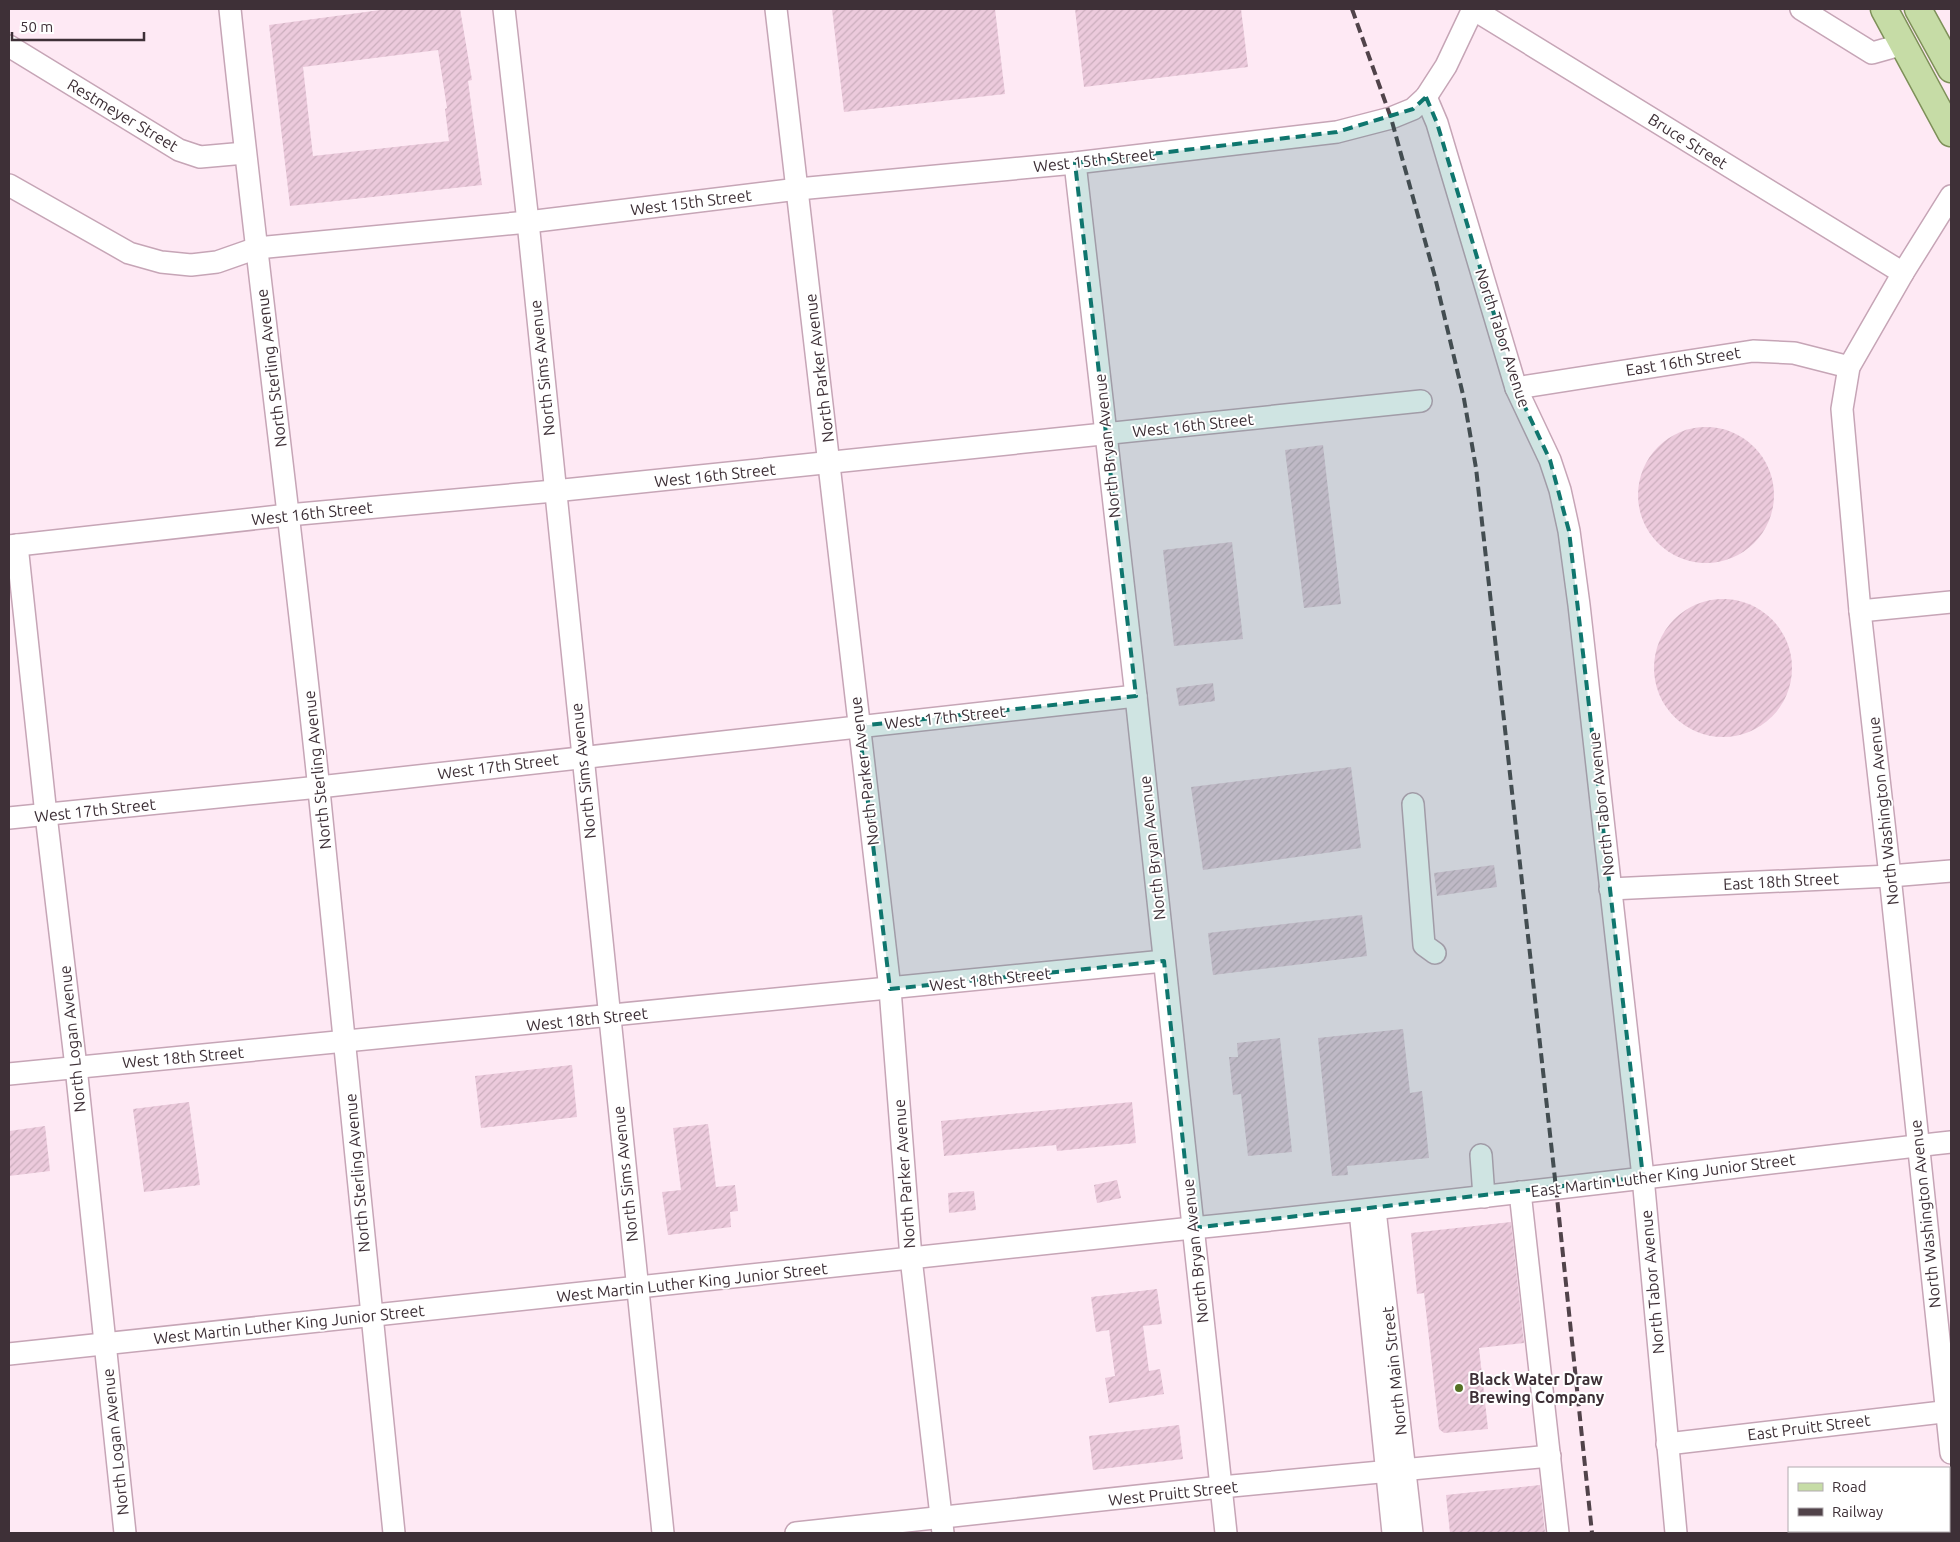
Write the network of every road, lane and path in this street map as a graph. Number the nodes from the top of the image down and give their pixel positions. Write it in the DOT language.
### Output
graph roads {
  1 [pos="230,9"];
  2 [pos="504,9"];
  3 [pos="776,9"];
  4 [pos="1473,9"];
  5 [pos="1801,9"];
  6 [pos="1884,9"];
  7 [pos="1901,9"];
  8 [pos="1918,9"];
  9 [pos="1904,44"];
  10 [pos="9,46"];
  11 [pos="1951,69"];
  12 [pos="1426,97"];
  13 [pos="1951,103"];
  14 [pos="1951,133"];
  15 [pos="245,153"];
  16 [pos="1076,163"];
  17 [pos="9,186"];
  18 [pos="798,190"];
  19 [pos="1951,196"];
  20 [pos="528,222"];
  21 [pos="257,248"];
  22 [pos="1903,273"];
  23 [pos="1849,367"];
  24 [pos="1516,388"];
  25 [pos="1421,400"];
  26 [pos="1106,434"];
  27 [pos="830,463"];
  28 [pos="554,491"];
  29 [pos="288,515"];
  30 [pos="13,546"];
  31 [pos="1951,602"];
  32 [pos="1860,611"];
  33 [pos="1136,696"];
  34 [pos="859,726"];
  35 [pos="582,757"];
  36 [pos="319,787"];
  37 [pos="1413,804"];
  38 [pos="46,815"];
  39 [pos="9,818"];
  40 [pos="1951,871"];
  41 [pos="1890,876"];
  42 [pos="1610,889"];
  43 [pos="1435,953"];
  44 [pos="1164,961"];
  45 [pos="890,989"];
  46 [pos="608,1016"];
  47 [pos="345,1042"];
  48 [pos="76,1067"];
  49 [pos="9,1074"];
  50 [pos="1951,1142"];
  51 [pos="1918,1146"];
  52 [pos="1481,1155"];
  53 [pos="1643,1177"];
  54 [pos="1520,1192"];
  55 [pos="1484,1197"];
  56 [pos="1368,1210"];
  57 [pos="1192,1228"];
  58 [pos="911,1258"];
  59 [pos="637,1288"];
  60 [pos="370,1315"];
  61 [pos="104,1344"];
  62 [pos="9,1354"];
  63 [pos="1949,1411"];
  64 [pos="1667,1444"];
  65 [pos="1951,1453"];
  66 [pos="1550,1456"];
  67 [pos="1395,1472"];
  68 [pos="1221,1487"];
  69 [pos="942,1525"];
  70 [pos="125,1533"];
  71 [pos="394,1533"];
  72 [pos="663,1533"];
  73 [pos="796,1533"];
  74 [pos="1226,1533"];
  75 [pos="1393,1533"];
  76 [pos="1412,1533"];
  77 [pos="1558,1533"];
  78 [pos="1676,1533"];
  1 -- 15 [label="street, North Sterling Avenue"];
  2 -- 20 [label="street, North Sims Avenue"];
  3 -- 18 [label="street, North Parker Avenue"];
  4 -- 12 [label="street, West 15th Street"];
  4 -- 22 [label="street, Bruce Street"];
  5 -- 9 [label="street"];
  6 -- 9 [label="main road"];
  7 -- 13 [label="main road"];
  8 -- 11 [label="main road"];
  9 -- 14 [label="main road"];
  10 -- 15 [label="street, Restmeyer Street"];
  12 -- 16 [label="street, West 15th Street"];
  12 -- 24 [label="street, North Tabor Avenue"];
  15 -- 21 [label="street, North Sterling Avenue"];
  16 -- 18 [label="street, West 15th Street"];
  16 -- 26 [label="street, North Bryan Avenue"];
  17 -- 21 [label="street, West 15th Street"];
  18 -- 20 [label="street, West 15th Street"];
  18 -- 27 [label="street, North Parker Avenue"];
  19 -- 22 [label="street, North Washington Avenue"];
  20 -- 21 [label="street, West 15th Street"];
  20 -- 28 [label="street, North Sims Avenue"];
  21 -- 29 [label="street, North Sterling Avenue"];
  22 -- 23 [label="street, North Washington Avenue"];
  23 -- 24 [label="street, East 16th Street"];
  23 -- 32 [label="street, North Washington Avenue"];
  24 -- 42 [label="street, North Tabor Avenue"];
  25 -- 26 [label="street, West 16th Street"];
  26 -- 27 [label="street, West 16th Street"];
  26 -- 33 [label="street, North Bryan Avenue"];
  27 -- 28 [label="street, West 16th Street"];
  27 -- 34 [label="street, North Parker Avenue"];
  28 -- 29 [label="street, West 16th Street"];
  28 -- 35 [label="street, North Sims Avenue"];
  29 -- 30 [label="street, West 16th Street"];
  29 -- 36 [label="street, North Sterling Avenue"];
  30 -- 38 [label="street, North Logan Avenue"];
  31 -- 32 [label="street"];
  32 -- 41 [label="street, North Washington Avenue"];
  33 -- 34 [label="street, West 17th Street"];
  33 -- 44 [label="street, North Bryan Avenue"];
  34 -- 35 [label="street, West 17th Street"];
  34 -- 45 [label="street, North Parker Avenue"];
  35 -- 36 [label="street, West 17th Street"];
  35 -- 46 [label="street, North Sims Avenue"];
  36 -- 38 [label="street, West 17th Street"];
  36 -- 47 [label="street, North Sterling Avenue"];
  37 -- 43 [label="street"];
  38 -- 39 [label="street, West 17th Street"];
  38 -- 48 [label="street, North Logan Avenue"];
  40 -- 41 [label="street, East 18th Street"];
  41 -- 42 [label="street, East 18th Street"];
  41 -- 51 [label="street, North Washington Avenue"];
  42 -- 53 [label="street, North Tabor Avenue"];
  44 -- 45 [label="street, West 18th Street"];
  44 -- 57 [label="street, North Bryan Avenue"];
  45 -- 46 [label="street, West 18th Street"];
  45 -- 58 [label="street, North Parker Avenue"];
  46 -- 47 [label="street, West 18th Street"];
  46 -- 59 [label="street, North Sims Avenue"];
  47 -- 48 [label="street, West 18th Street"];
  47 -- 60 [label="street, North Sterling Avenue"];
  48 -- 49 [label="street, West 18th Street"];
  48 -- 61 [label="street, North Logan Avenue"];
  50 -- 51 [label="street, East Martin Luther King Junior Street"];
  51 -- 53 [label="street, East Martin Luther King Junior Street"];
  51 -- 63 [label="street, North Washington Avenue"];
  52 -- 55 [label="street"];
  53 -- 54 [label="street, East Martin Luther King Junior Street"];
  53 -- 64 [label="street, North Tabor Avenue"];
  54 -- 55 [label="street, East Martin Luther King Junior Street"];
  54 -- 66 [label="street"];
  55 -- 56 [label="street, East Martin Luther King Junior Street"];
  56 -- 57 [label="street, West Martin Luther King Junior Street"];
  56 -- 67 [label="street, North Main Street"];
  57 -- 58 [label="street, West Martin Luther King Junior Street"];
  57 -- 68 [label="street, North Bryan Avenue"];
  58 -- 59 [label="street, West Martin Luther King Junior Street"];
  58 -- 69 [label="street, North Parker Avenue"];
  59 -- 60 [label="street, West Martin Luther King Junior Street"];
  59 -- 72 [label="street, North Sims Avenue"];
  60 -- 61 [label="street, West Martin Luther King Junior Street"];
  60 -- 71 [label="street, North Sterling Avenue"];
  61 -- 62 [label="street, West Martin Luther King Junior Street"];
  61 -- 70 [label="street, North Logan Avenue"];
  63 -- 64 [label="street, East Pruitt Street"];
  63 -- 65 [label="street, North Washington Avenue"];
  64 -- 78 [label="street, North Tabor Avenue"];
  66 -- 67 [label="street, West Pruitt Street"];
  66 -- 77 [label="street"];
  67 -- 68 [label="street, West Pruitt Street"];
  67 -- 75 [label="street, North Main Street"];
  67 -- 76 [label="street, North Main Street"];
  68 -- 69 [label="street, West Pruitt Street"];
  68 -- 74 [label="street, North Bryan Avenue"];
  69 -- 73 [label="street, West Pruitt Street"];
}
